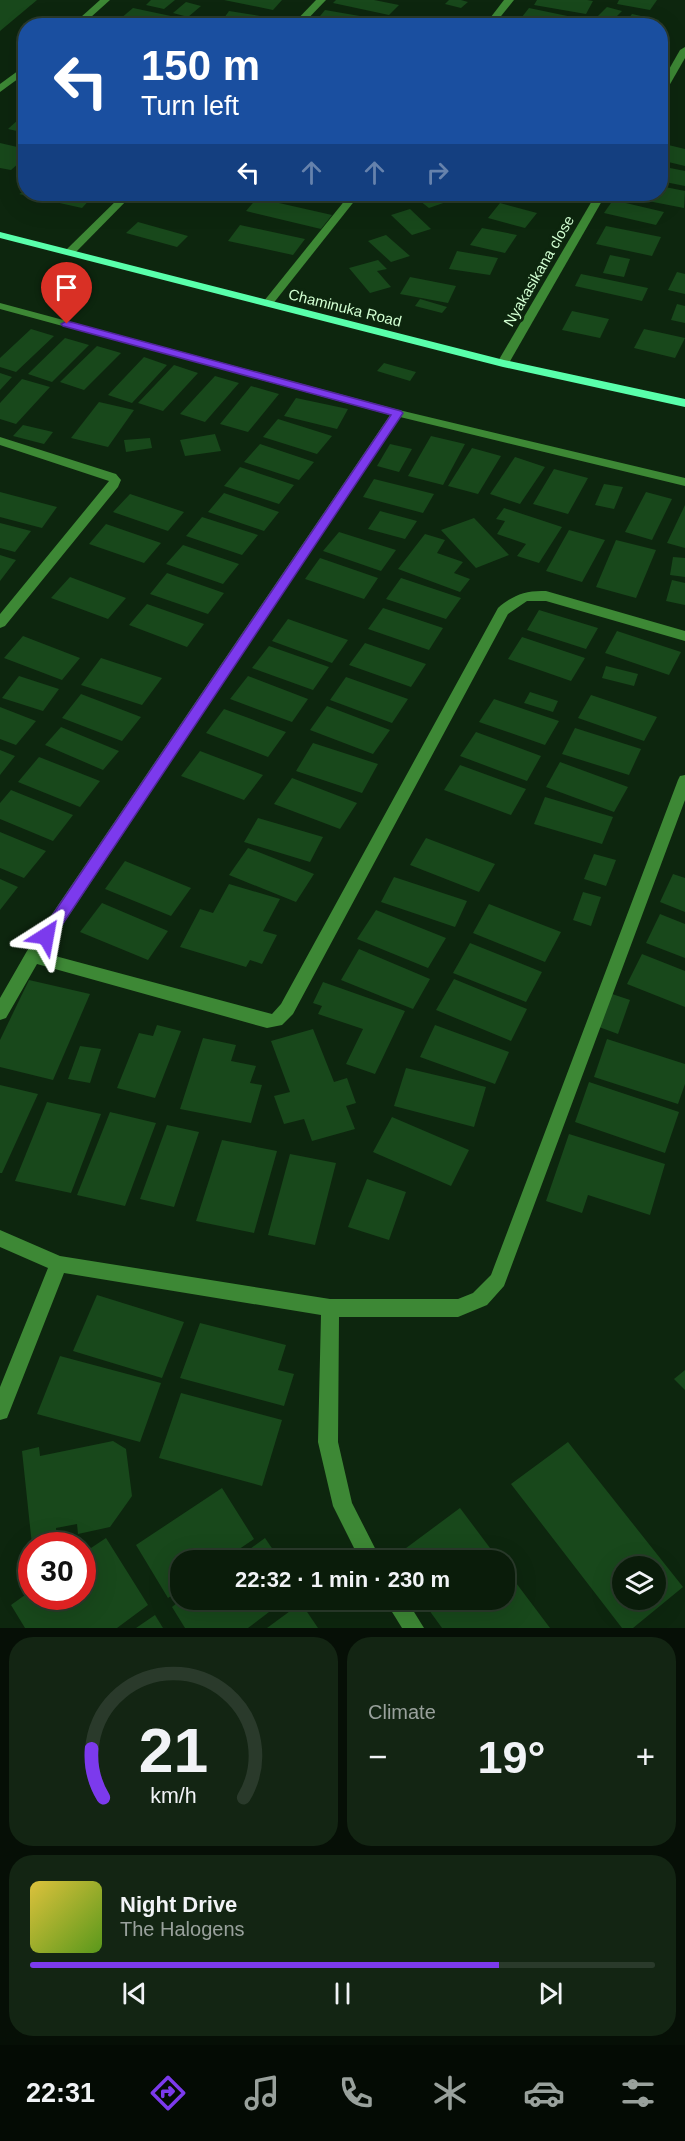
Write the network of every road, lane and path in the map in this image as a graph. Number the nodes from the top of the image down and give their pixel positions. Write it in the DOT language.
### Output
graph roads {
  1 [pos="105,0"];
  2 [pos="321,0"];
  3 [pos="509,0"];
  4 [pos="84,18"];
  5 [pos="303,18"];
  6 [pos="494,18"];
  7 [pos="685,50"];
  8 [pos="18,74"];
  9 [pos="668,79"];
  10 [pos="0,89"];
  11 [pos="121,201"];
  12 [pos="349,201"];
  13 [pos="597,201"];
  14 [pos="0,235"];
  15 [pos="70,251"];
  16 [pos="268,303"];
  17 [pos="0,306"];
  18 [pos="502,363"];
  19 [pos="685,403"];
  20 [pos="397,413"];
  21 [pos="0,441"];
  22 [pos="685,482"];
  23 [pos="0,623"];
  24 [pos="685,636"];
  25 [pos="685,780"];
  26 [pos="33,956"];
  27 [pos="0,1013"];
  28 [pos="0,1238"];
  29 [pos="59,1264"];
  30 [pos="330,1308"];
  31 [pos="0,1411"];
  32 [pos="366,1550"];
  33 [pos="402,1610"];
  34 [pos="414,1628"];
  1 -- 4 [label="street"];
  2 -- 5 [label="street"];
  3 -- 6 [label="street"];
  7 -- 9 [label="street"];
  8 -- 10 [label="street"];
  11 -- 15 [label="street"];
  12 -- 16 [label="street"];
  13 -- 18 [label="street, Nyakasikana close"];
  14 -- 15 [label="main road, Chaminuka Road"];
  15 -- 16 [label="main road, Chaminuka Road"];
  16 -- 18 [label="main road, Chaminuka Road"];
  17 -- 20 [label="street"];
  18 -- 19 [label="main road, Chaminuka Road"];
  20 -- 22 [label="street"];
  20 -- 26 [label="street"];
  21 -- 23 [label="street"];
  24 -- 26 [label="street"];
  25 -- 30 [label="street"];
  26 -- 27 [label="street"];
  28 -- 29 [label="street"];
  29 -- 30 [label="street"];
  29 -- 31 [label="street"];
  30 -- 32 [label="street"];
  33 -- 34 [label="street"];
}
